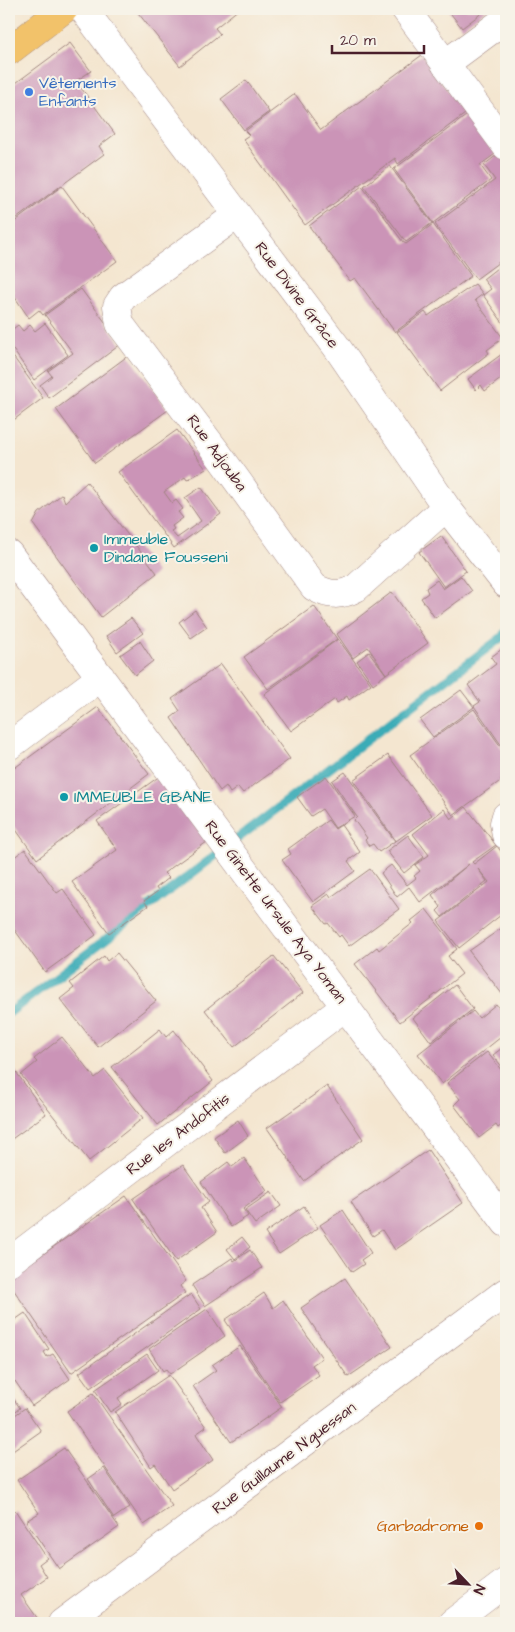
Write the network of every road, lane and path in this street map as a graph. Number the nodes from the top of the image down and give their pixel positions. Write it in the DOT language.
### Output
graph roads {
  1 [pos="64,9"];
  2 [pos="84,9"];
  3 [pos="405,9"];
  4 [pos="506,19"];
  5 [pos="9,51"];
  6 [pos="445,64"];
  7 [pos="506,146"];
  8 [pos="237,215"];
  9 [pos="446,507"];
  10 [pos="9,554"];
  11 [pos="506,584"];
  12 [pos="101,677"];
  13 [pos="9,746"];
  14 [pos="506,816"];
  15 [pos="506,835"];
  16 [pos="346,1006"];
  17 [pos="506,1223"];
  18 [pos="9,1262"];
  19 [pos="506,1292"];
  20 [pos="506,1582"];
  21 [pos="62,1623"];
  22 [pos="452,1623"];
  1 -- 5 [label="main road"];
  2 -- 8 [label="street, Rue Divine Grâce"];
  3 -- 6 [label="street"];
  4 -- 6 [label="street"];
  6 -- 7 [label="street"];
  8 -- 9 [label="street, Rue Divine Grâce"];
  8 -- 9 [label="street, Rue Adjouba"];
  9 -- 11 [label="street, Rue Divine Grâce"];
  10 -- 12 [label="street, Rue Ginette Ursule Aya Yoman"];
  12 -- 13 [label="street"];
  12 -- 16 [label="street, Rue Ginette Ursule Aya Yoman"];
  14 -- 15 [label="street"];
  16 -- 17 [label="street, Rue Ginette Ursule Aya Yoman"];
  16 -- 18 [label="street, Rue les Andofitis"];
  19 -- 21 [label="street, Rue Guillaume N'guessan"];
  20 -- 22 [label="street"];
}
